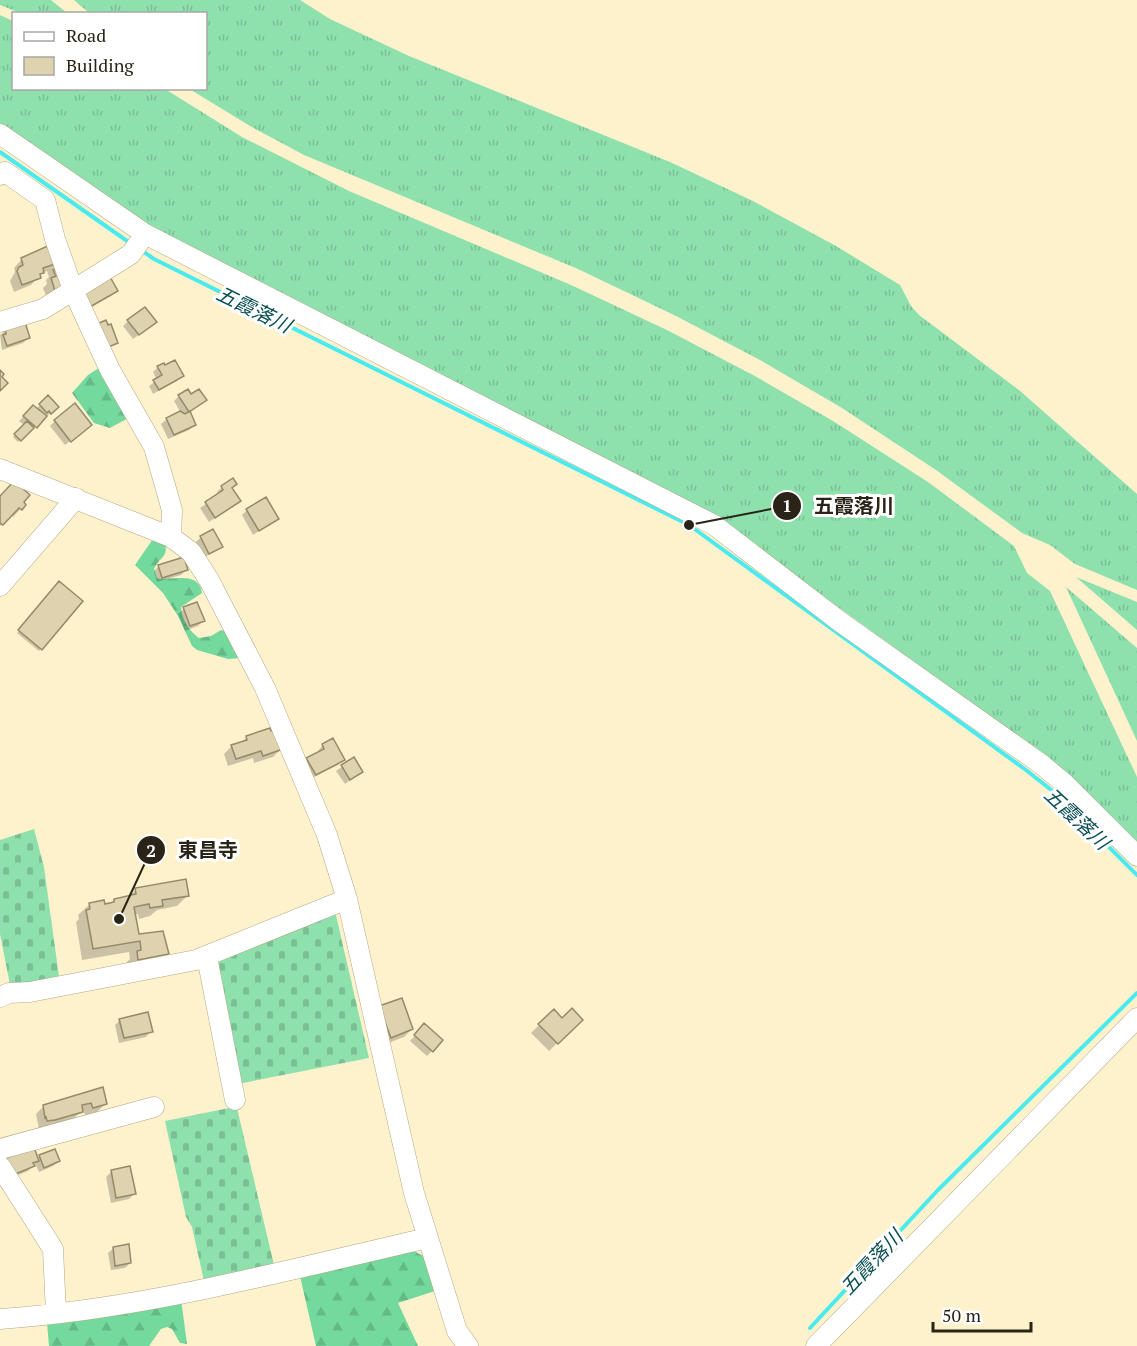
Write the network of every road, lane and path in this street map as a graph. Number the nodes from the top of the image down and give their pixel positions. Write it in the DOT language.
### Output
graph roads {
  1 [pos="0,134"];
  2 [pos="0,175"];
  3 [pos="139,242"];
  4 [pos="73,290"];
  5 [pos="0,322"];
  6 [pos="0,469"];
  7 [pos="76,498"];
  8 [pos="171,537"];
  9 [pos="0,586"];
  10 [pos="1137,856"];
  11 [pos="347,899"];
  12 [pos="207,957"];
  13 [pos="0,997"];
  14 [pos="1137,1018"];
  15 [pos="235,1100"];
  16 [pos="154,1107"];
  17 [pos="0,1149"];
  18 [pos="0,1166"];
  19 [pos="428,1238"];
  20 [pos="56,1313"];
  21 [pos="0,1319"];
  22 [pos="468,1346"];
  23 [pos="816,1346"];
  1 -- 3 [label="street"];
  2 -- 4 [label="street"];
  3 -- 4 [label="street"];
  3 -- 10 [label="street"];
  4 -- 5 [label="street"];
  4 -- 8 [label="street"];
  6 -- 7 [label="street"];
  7 -- 8 [label="street"];
  7 -- 9 [label="street"];
  8 -- 11 [label="street"];
  11 -- 12 [label="street"];
  11 -- 19 [label="street"];
  12 -- 13 [label="street"];
  12 -- 15 [label="street"];
  14 -- 23 [label="street"];
  16 -- 17 [label="street"];
  18 -- 20 [label="street"];
  19 -- 20 [label="street"];
  19 -- 22 [label="street"];
  20 -- 21 [label="street"];
}
